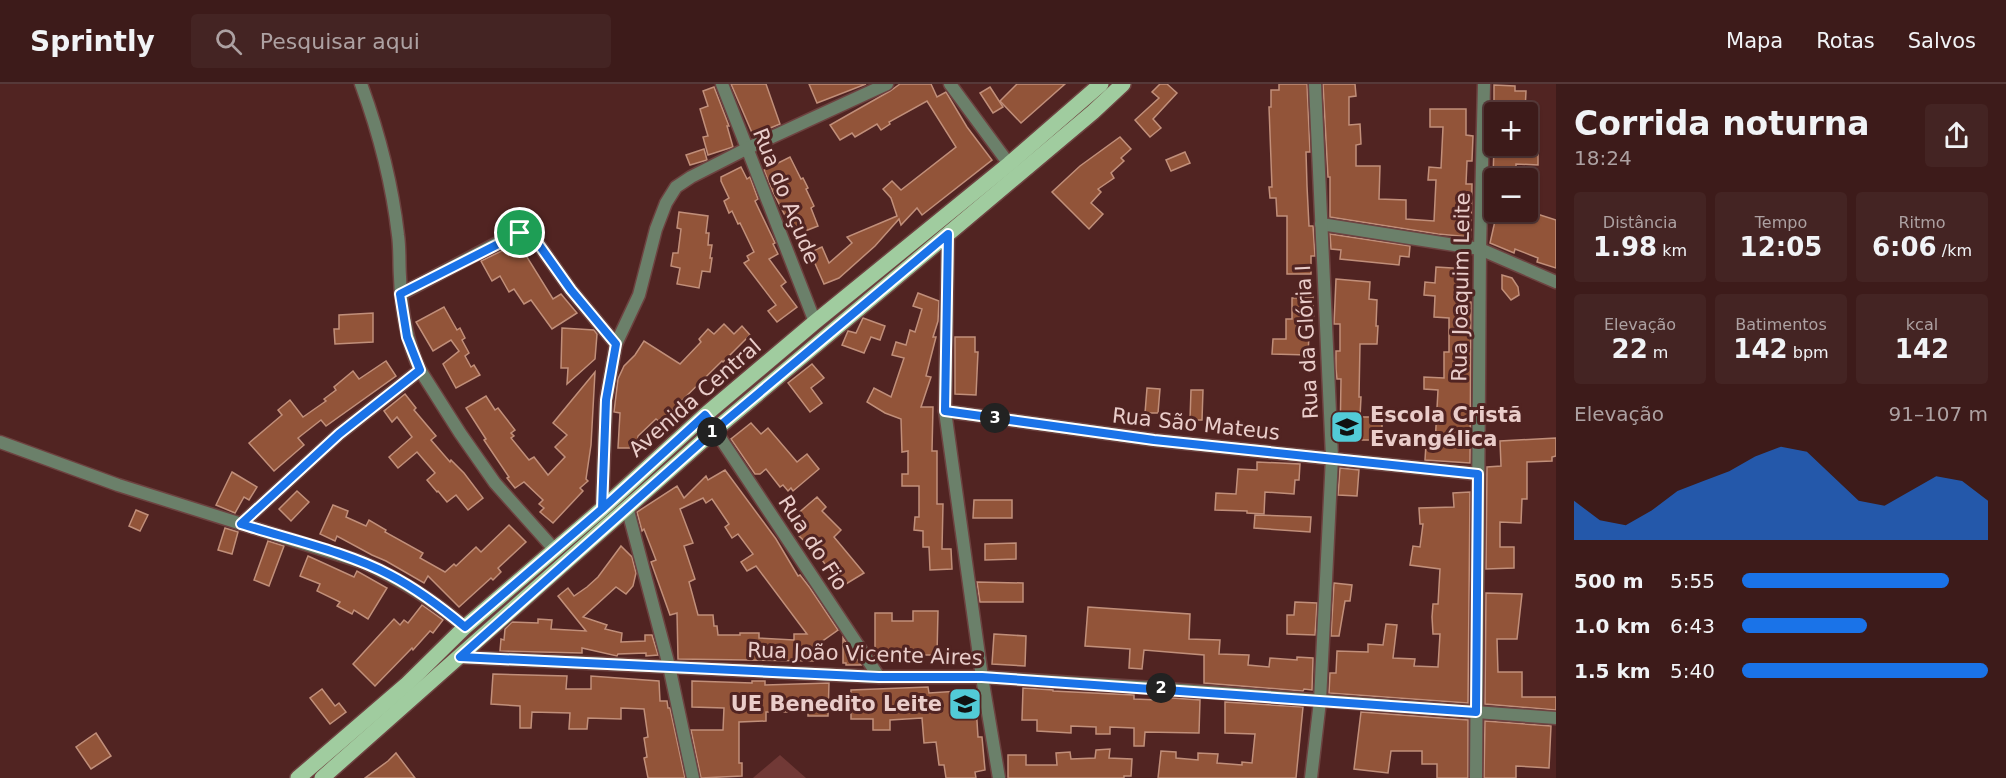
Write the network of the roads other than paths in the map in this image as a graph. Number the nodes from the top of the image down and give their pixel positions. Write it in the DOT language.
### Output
graph roads {
  1 [pos="361,84"];
  2 [pos="722,84"];
  3 [pos="887,84"];
  4 [pos="950,84"];
  5 [pos="1101,84"];
  6 [pos="1123,84"];
  7 [pos="1316,84"];
  8 [pos="1484,84"];
  9 [pos="746,149"];
  10 [pos="1009,164"];
  11 [pos="1321,224"];
  12 [pos="948,234"];
  13 [pos="1480,249"];
  14 [pos="1556,282"];
  15 [pos="400,294"];
  16 [pos="815,322"];
  17 [pos="616,344"];
  18 [pos="420,370"];
  19 [pos="945,411"];
  20 [pos="705,415"];
  21 [pos="716,429"];
  22 [pos="0,442"];
  23 [pos="1332,457"];
  24 [pos="1478,474"];
  25 [pos="627,507"];
  26 [pos="602,509"];
  27 [pos="241,524"];
  28 [pos="554,549"];
  29 [pos="465,627"];
  30 [pos="460,657"];
  31 [pos="669,666"];
  32 [pos="879,677"];
  33 [pos="982,677"];
  34 [pos="1320,701"];
  35 [pos="1476,712"];
  36 [pos="1556,718"];
  37 [pos="298,778"];
  38 [pos="322,778"];
  39 [pos="693,778"];
  40 [pos="999,778"];
  41 [pos="1311,778"];
  42 [pos="1476,778"];
  1 -- 15 [label="street"];
  2 -- 9 [label="street, Rua do Açude"];
  3 -- 9 [label="street"];
  4 -- 10 [label="street"];
  5 -- 10 [label="main road, Avenida Central"];
  6 -- 12 [label="main road"];
  7 -- 11 [label="street, Rua da Glória I"];
  8 -- 13 [label="street, Rua Joaquim Leite"];
  9 -- 16 [label="street, Rua do Açude"];
  9 -- 17 [label="street"];
  10 -- 16 [label="main road, Avenida Central"];
  11 -- 13 [label="street"];
  11 -- 23 [label="street, Rua da Glória I"];
  12 -- 19 [label="street"];
  12 -- 21 [label="main road"];
  13 -- 14 [label="street"];
  13 -- 24 [label="street, Rua Joaquim Leite"];
  15 -- 17 [label="street"];
  15 -- 18 [label="street"];
  16 -- 20 [label="main road, Avenida Central"];
  17 -- 26 [label="street"];
  18 -- 27 [label="street"];
  18 -- 28 [label="street"];
  19 -- 23 [label="street, Rua São Mateus"];
  19 -- 33 [label="street"];
  20 -- 21 [label="street, Rua do Fio"];
  20 -- 26 [label="main road, Avenida Central"];
  21 -- 25 [label="main road"];
  21 -- 32 [label="street, Rua do Fio"];
  22 -- 27 [label="street"];
  23 -- 24 [label="street, Rua São Mateus"];
  23 -- 34 [label="street, Rua da Glória I"];
  24 -- 35 [label="street, Rua Joaquim Leite"];
  25 -- 30 [label="main road"];
  25 -- 31 [label="street"];
  26 -- 28 [label="main road, Avenida Central"];
  27 -- 29 [label="street"];
  28 -- 29 [label="main road, Avenida Central"];
  29 -- 37 [label="main road, Avenida Central"];
  30 -- 31 [label="street, Rua João Vicente Aires"];
  30 -- 38 [label="main road"];
  31 -- 32 [label="street, Rua João Vicente Aires"];
  31 -- 39 [label="street"];
  32 -- 33 [label="street, Rua João Vicente Aires"];
  33 -- 34 [label="street, Rua João Vicente Aires"];
  33 -- 40 [label="street"];
  34 -- 35 [label="street, Rua João Vicente Aires"];
  34 -- 41 [label="street, Rua da Glória I"];
  35 -- 36 [label="street, Rua João Vicente Aires"];
  35 -- 42 [label="street, Rua Joaquim Leite"];
}
